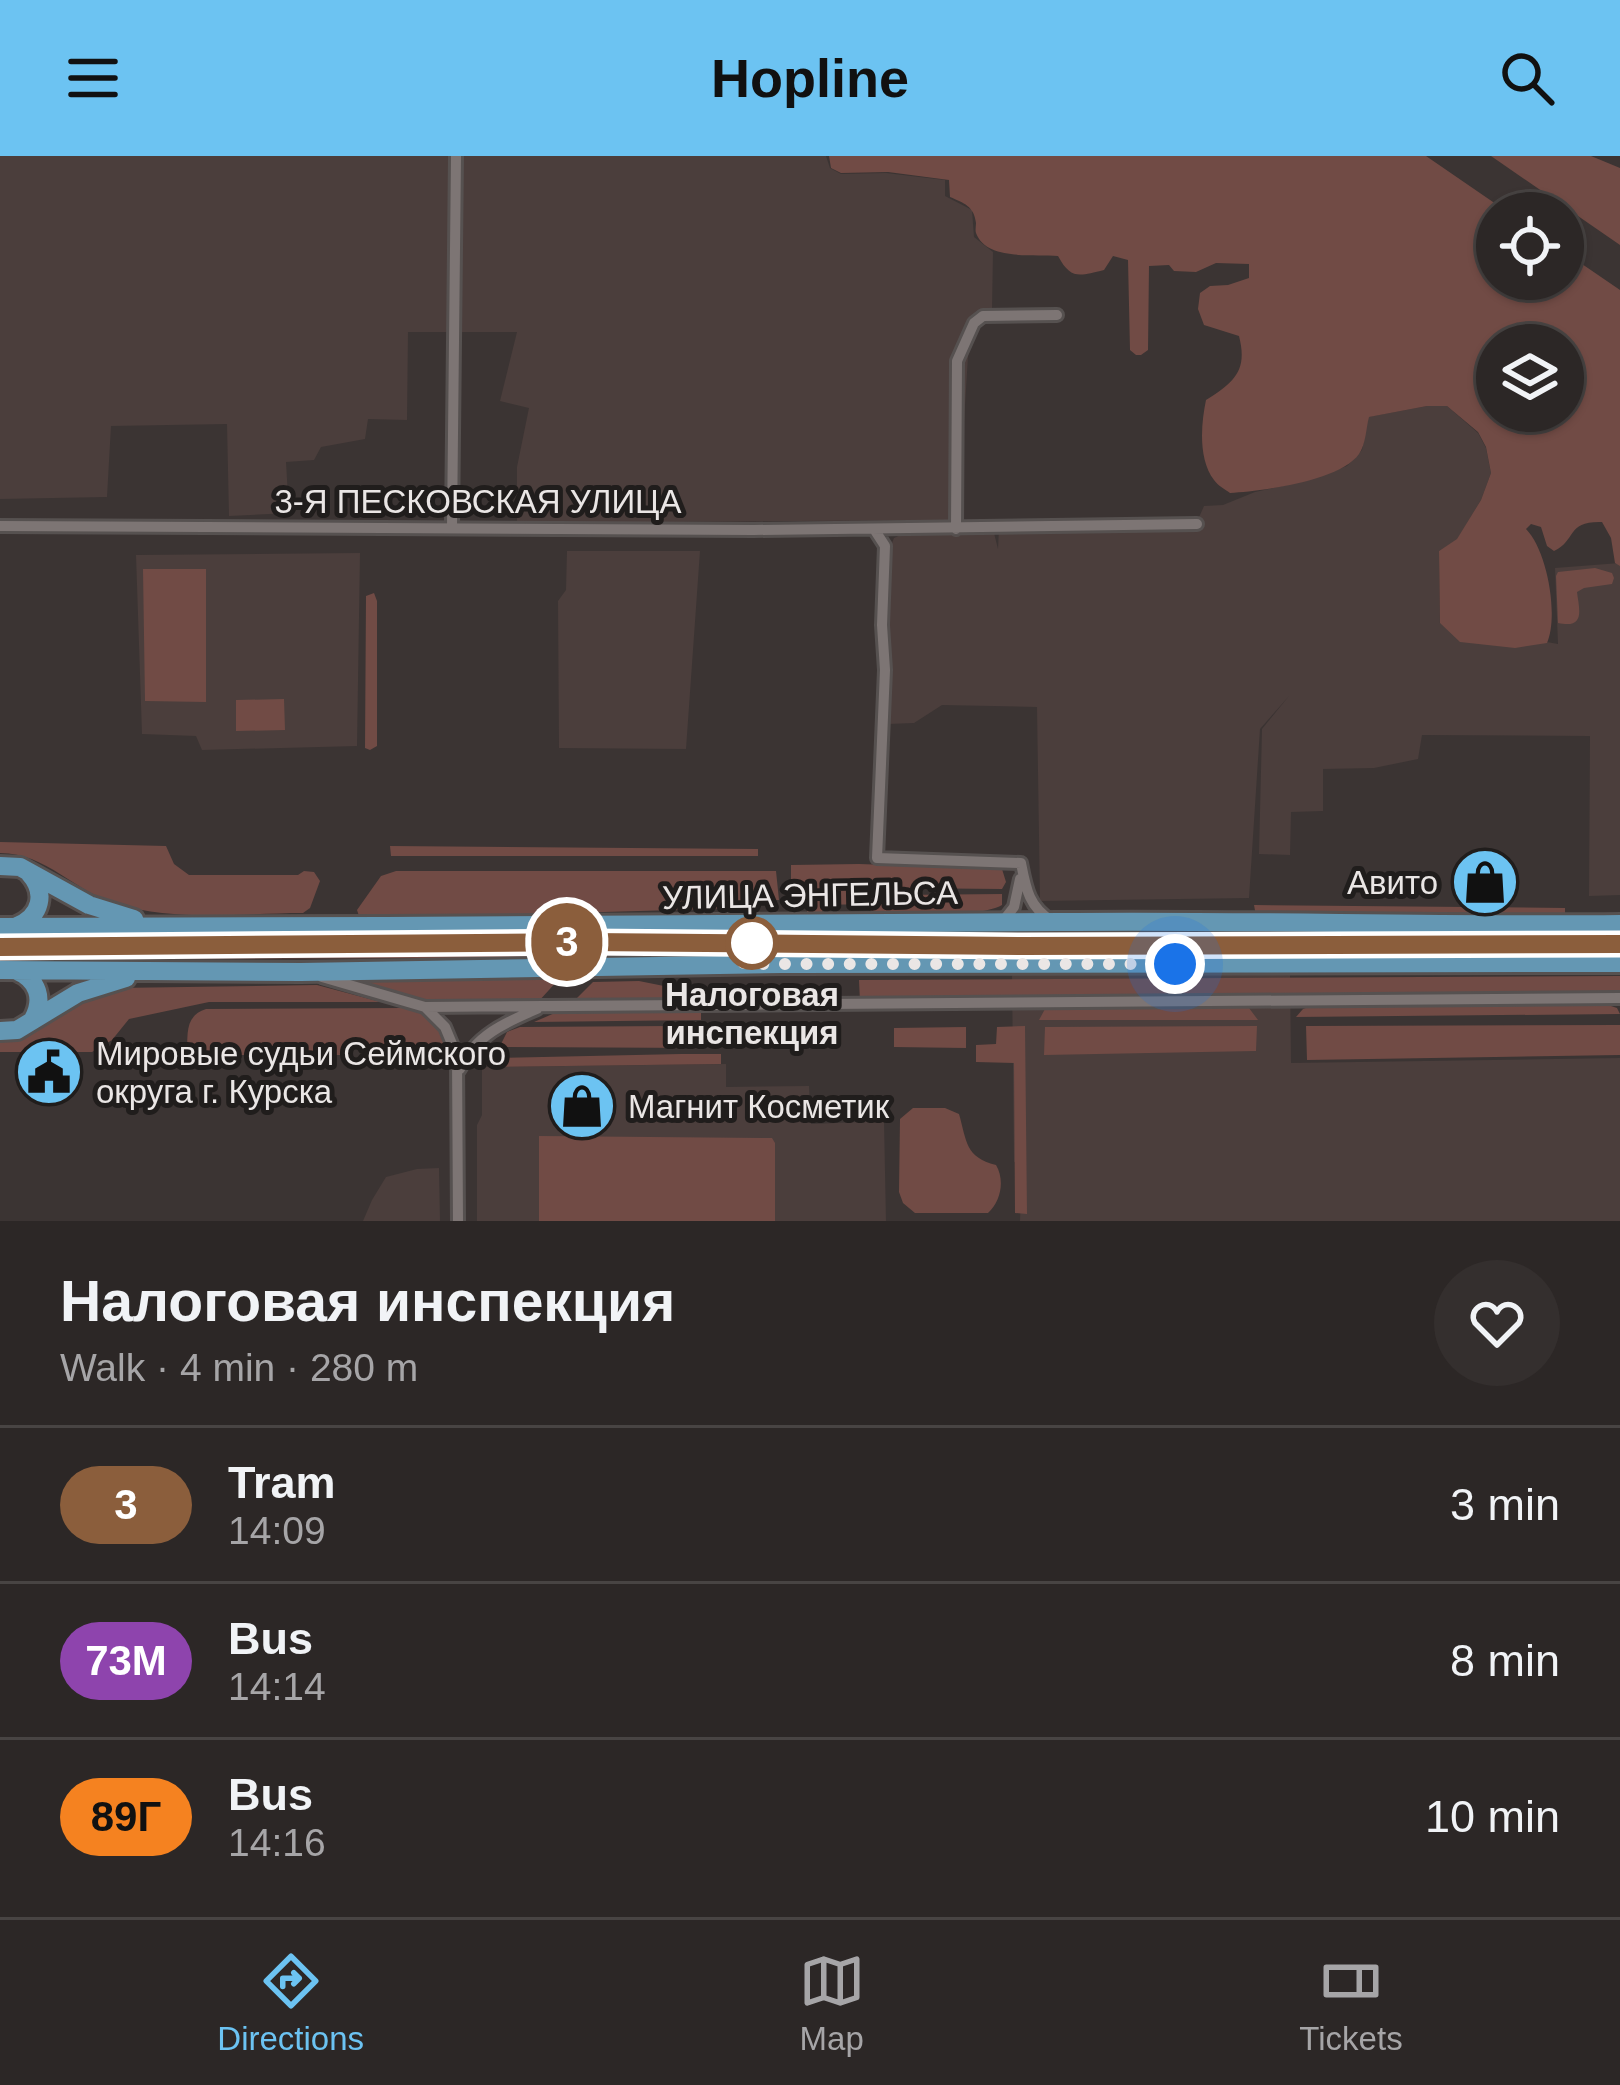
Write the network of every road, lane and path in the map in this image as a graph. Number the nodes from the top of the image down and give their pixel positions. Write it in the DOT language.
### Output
graph roads {
  1 [pos="456,156"];
  2 [pos="1057,315"];
  3 [pos="1197,524"];
  4 [pos="0,526"];
  5 [pos="452,527"];
  6 [pos="874,529"];
  7 [pos="956,529"];
  8 [pos="1021,863"];
  9 [pos="0,866"];
  10 [pos="25,870"];
  11 [pos="1055,922"];
  12 [pos="1000,923"];
  13 [pos="1620,924"];
  14 [pos="162,925"];
  15 [pos="6,927"];
  16 [pos="589,927"];
  17 [pos="1620,963"];
  18 [pos="588,967"];
  19 [pos="6,970"];
  20 [pos="301,971"];
  21 [pos="166,972"];
  22 [pos="1620,998"];
  23 [pos="544,1006"];
  24 [pos="425,1007"];
  25 [pos="33,1019"];
  26 [pos="0,1031"];
  27 [pos="458,1072"];
  28 [pos="458,1221"];
  1 -- 5 [label="street"];
  2 -- 7 [label="street"];
  3 -- 7 [label="street, 3-Я ПЕСКОВСКАЯ УЛИЦА"];
  4 -- 5 [label="street, 3-Я ПЕСКОВСКАЯ УЛИЦА"];
  5 -- 6 [label="street, 3-Я ПЕСКОВСКАЯ УЛИЦА"];
  6 -- 7 [label="street, 3-Я ПЕСКОВСКАЯ УЛИЦА"];
  6 -- 8 [label="street, УЛИЦА ЭНГЕЛЬСА"];
  8 -- 11 [label="street"];
  8 -- 12 [label="street"];
  9 -- 10 [label="main road"];
  10 -- 14 [label="main road"];
  10 -- 15 [label="main road"];
  11 -- 12 [label="main road, УЛИЦА ЭНГЕЛЬСА"];
  11 -- 13 [label="main road, УЛИЦА ЭНГЕЛЬСА"];
  12 -- 16 [label="main road, УЛИЦА ЭНГЕЛЬСА"];
  14 -- 15 [label="main road, УЛИЦА ЭНГЕЛЬСА"];
  14 -- 16 [label="main road, УЛИЦА ЭНГЕЛЬСА"];
  16 -- 18 [label="main road"];
  17 -- 18 [label="main road, УЛИЦА ЭНГЕЛЬСА"];
  18 -- 20 [label="main road, УЛИЦА ЭНГЕЛЬСА"];
  19 -- 21 [label="main road, УЛИЦА ЭНГЕЛЬСА"];
  19 -- 25 [label="main road"];
  20 -- 21 [label="main road, УЛИЦА ЭНГЕЛЬСА"];
  20 -- 24 [label="street"];
  21 -- 25 [label="main road"];
  22 -- 23 [label="street"];
  23 -- 24 [label="street"];
  23 -- 27 [label="street"];
  24 -- 27 [label="street"];
  25 -- 26 [label="main road"];
  27 -- 28 [label="street"];
}
